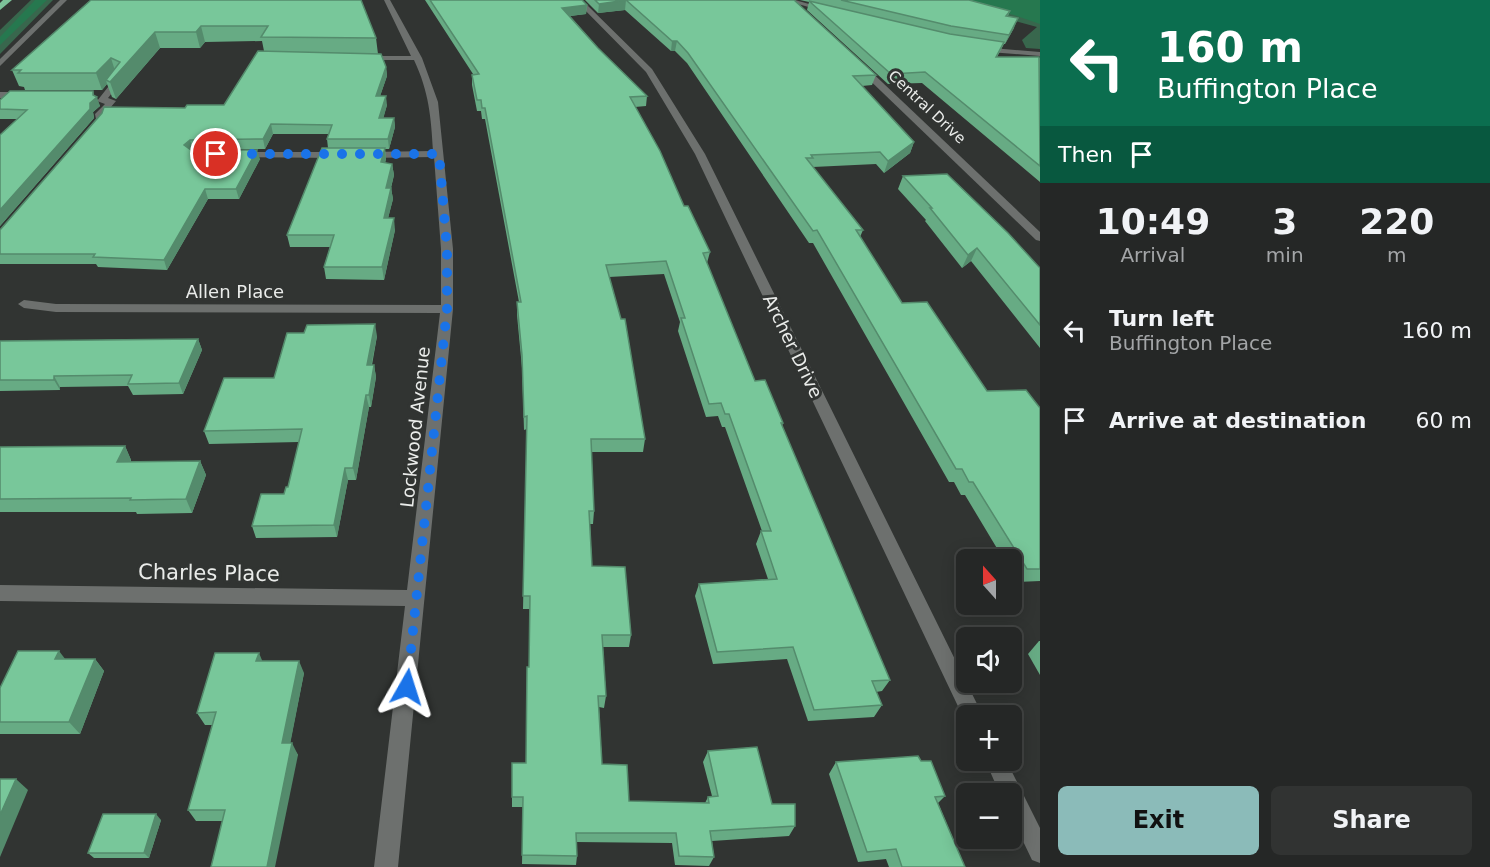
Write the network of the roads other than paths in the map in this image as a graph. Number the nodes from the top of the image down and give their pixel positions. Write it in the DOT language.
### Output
graph roads {
  1 [pos="8,0"];
  2 [pos="64,0"];
  3 [pos="387,0"];
  4 [pos="578,0"];
  5 [pos="789,1"];
  6 [pos="0,7"];
  7 [pos="831,10"];
  8 [pos="808,17"];
  9 [pos="975,48"];
  10 [pos="1040,54"];
  11 [pos="850,56"];
  12 [pos="357,58"];
  13 [pos="418,58"];
  14 [pos="0,64"];
  15 [pos="119,79"];
  16 [pos="0,95"];
  17 [pos="35,95"];
  18 [pos="94,95"];
  19 [pos="106,95"];
  20 [pos="86,137"];
  21 [pos="230,154"];
  22 [pos="439,154"];
  23 [pos="350,155"];
  24 [pos="362,155"];
  25 [pos="1040,238"];
  26 [pos="24,304"];
  27 [pos="447,309"];
  28 [pos="0,593"];
  29 [pos="417,598"];
  30 [pos="968,705"];
  31 [pos="1000,771"];
  32 [pos="1040,852"];
  33 [pos="386,867"];
  1 -- 6 [label="highway"];
  2 -- 14 [label="street"];
  3 -- 13 [label="street, Lockwood Avenue"];
  4 -- 30 [label="street, Archer Drive"];
  5 -- 7 [label="street"];
  5 -- 8 [label="street"];
  9 -- 10 [label="street"];
  11 -- 25 [label="street, Central Drive"];
  12 -- 13 [label="street"];
  13 -- 22 [label="street, Lockwood Avenue"];
  15 -- 19 [label="street"];
  16 -- 17 [label="street"];
  18 -- 19 [label="street"];
  19 -- 20 [label="street"];
  21 -- 23 [label="street"];
  22 -- 24 [label="street"];
  22 -- 27 [label="street, Lockwood Avenue"];
  26 -- 27 [label="street, Allen Place"];
  27 -- 29 [label="street, Lockwood Avenue"];
  28 -- 29 [label="street, Charles Place"];
  29 -- 33 [label="street, Lockwood Avenue"];
  31 -- 32 [label="street"];
}
